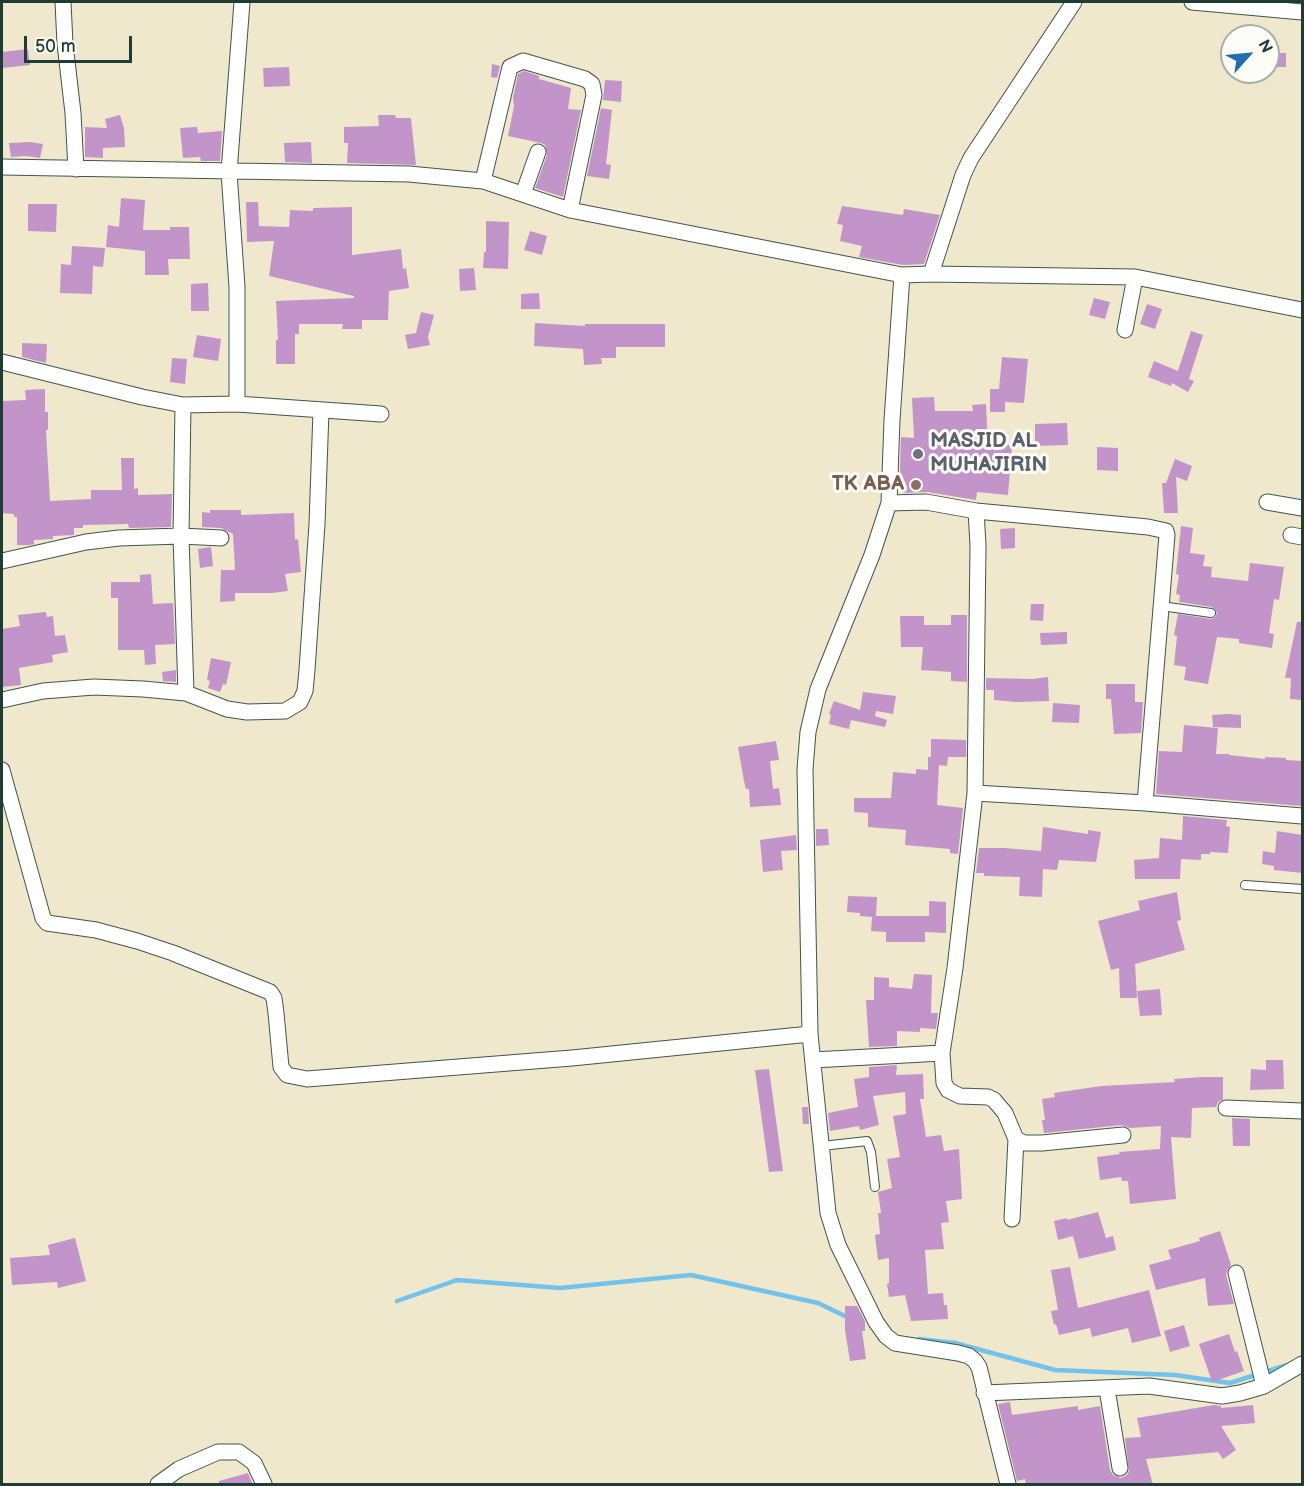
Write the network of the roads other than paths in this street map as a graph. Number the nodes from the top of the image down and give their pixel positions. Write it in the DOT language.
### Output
graph roads {
  1 [pos="63,2"];
  2 [pos="242,2"];
  3 [pos="1074,2"];
  4 [pos="1192,2"];
  5 [pos="1277,6"];
  6 [pos="1302,12"];
  7 [pos="538,152"];
  8 [pos="2,167"];
  9 [pos="75,169"];
  10 [pos="229,172"];
  11 [pos="483,181"];
  12 [pos="523,194"];
  13 [pos="570,210"];
  14 [pos="930,273"];
  15 [pos="902,275"];
  16 [pos="1135,278"];
  17 [pos="1302,310"];
  18 [pos="1125,330"];
  19 [pos="2,362"];
  20 [pos="237,404"];
  21 [pos="183,405"];
  22 [pos="321,411"];
  23 [pos="381,414"];
  24 [pos="1267,502"];
  25 [pos="889,503"];
  26 [pos="1302,508"];
  27 [pos="976,511"];
  28 [pos="182,536"];
  29 [pos="221,538"];
  30 [pos="2,561"];
  31 [pos="1161,606"];
  32 [pos="1211,614"];
  33 [pos="186,693"];
  34 [pos="2,700"];
  35 [pos="2,770"];
  36 [pos="975,793"];
  37 [pos="1145,803"];
  38 [pos="1302,816"];
  39 [pos="1245,885"];
  40 [pos="1302,889"];
  41 [pos="810,1034"];
  42 [pos="942,1053"];
  43 [pos="813,1060"];
  44 [pos="1226,1108"];
  45 [pos="1302,1111"];
  46 [pos="1123,1135"];
  47 [pos="1016,1139"];
  48 [pos="822,1146"];
  49 [pos="875,1187"];
  50 [pos="1012,1219"];
  51 [pos="1236,1273"];
  52 [pos="1302,1364"];
  53 [pos="1264,1386"];
  54 [pos="1107,1389"];
  55 [pos="984,1394"];
  56 [pos="1120,1468"];
  57 [pos="158,1485"];
  58 [pos="264,1485"];
  59 [pos="1008,1485"];
  1 -- 9 [label="street"];
  2 -- 10 [label="street"];
  3 -- 14 [label="street"];
  4 -- 5 [label="street"];
  5 -- 6 [label="street"];
  7 -- 12 [label="street"];
  8 -- 9 [label="street"];
  9 -- 10 [label="street"];
  10 -- 11 [label="street"];
  10 -- 20 [label="street"];
  11 -- 12 [label="street"];
  11 -- 13 [label="street"];
  12 -- 13 [label="street"];
  13 -- 15 [label="street"];
  14 -- 15 [label="street"];
  14 -- 16 [label="street"];
  15 -- 25 [label="street"];
  16 -- 17 [label="street"];
  16 -- 18 [label="street"];
  19 -- 21 [label="street"];
  20 -- 21 [label="street"];
  20 -- 22 [label="street"];
  21 -- 28 [label="street"];
  22 -- 23 [label="street"];
  22 -- 33 [label="street"];
  24 -- 26 [label="street"];
  25 -- 27 [label="street"];
  25 -- 41 [label="street"];
  27 -- 31 [label="street"];
  27 -- 36 [label="street"];
  28 -- 29 [label="street"];
  28 -- 30 [label="street"];
  28 -- 33 [label="street"];
  31 -- 32 [label="lane"];
  31 -- 37 [label="street"];
  33 -- 34 [label="street"];
  35 -- 41 [label="street"];
  36 -- 37 [label="street"];
  36 -- 42 [label="street"];
  37 -- 38 [label="street"];
  39 -- 40 [label="lane"];
  41 -- 43 [label="street"];
  42 -- 43 [label="street"];
  42 -- 47 [label="street"];
  43 -- 48 [label="street"];
  44 -- 45 [label="street"];
  46 -- 47 [label="street"];
  47 -- 50 [label="street"];
  48 -- 49 [label="lane"];
  48 -- 55 [label="street"];
  51 -- 53 [label="street"];
  52 -- 53 [label="street"];
  53 -- 54 [label="street"];
  54 -- 55 [label="street"];
  54 -- 56 [label="street"];
  55 -- 59 [label="street"];
  57 -- 58 [label="street"];
}
